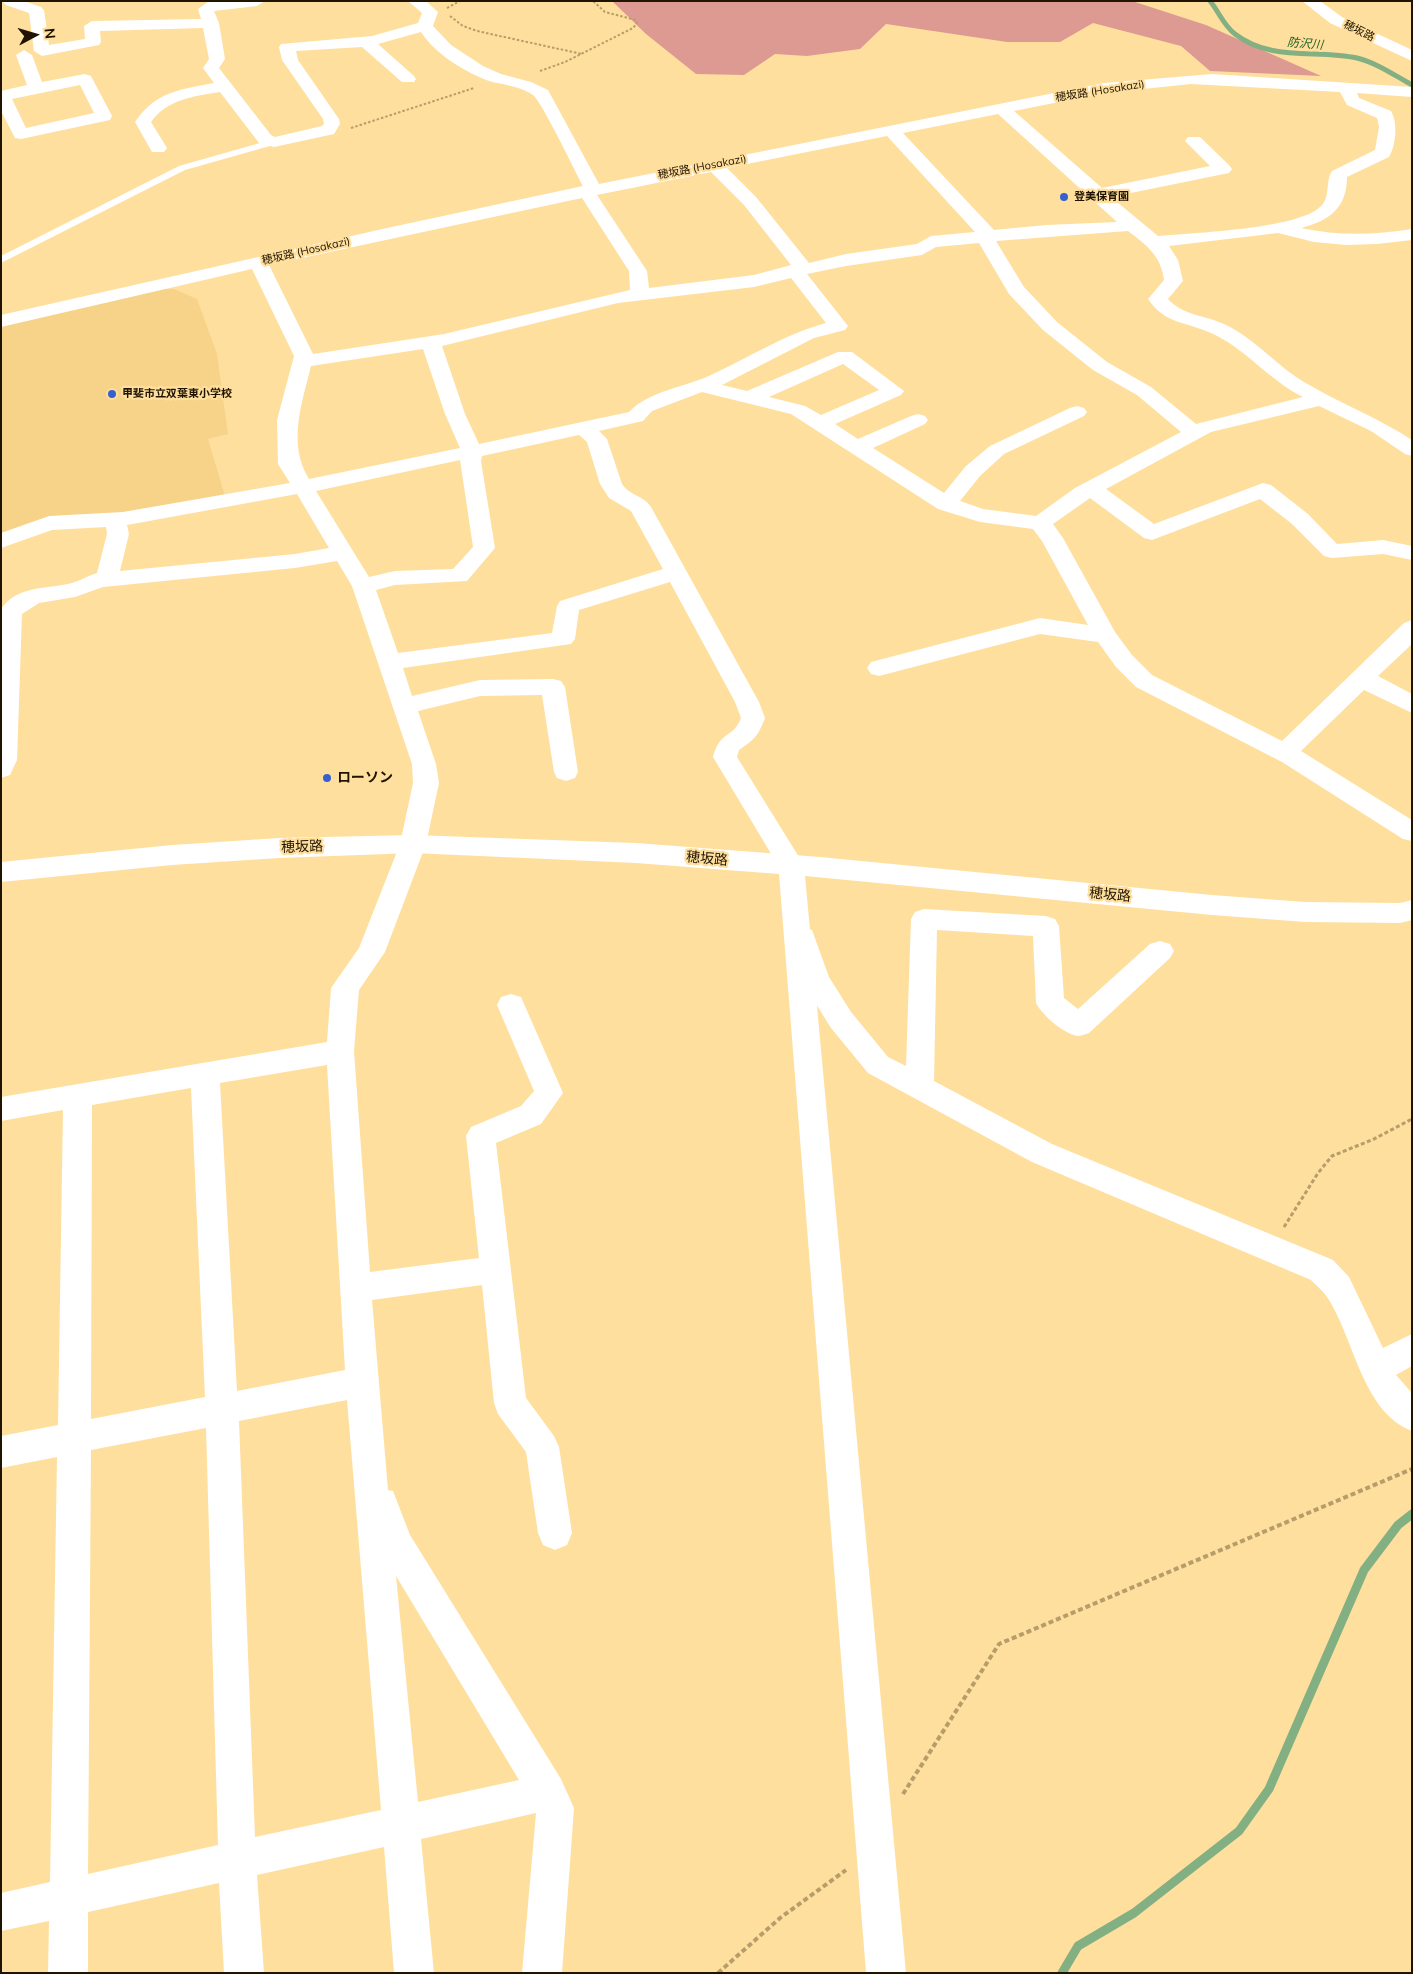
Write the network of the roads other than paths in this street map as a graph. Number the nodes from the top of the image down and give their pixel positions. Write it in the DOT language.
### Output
graph roads {
  1 [pos="257,1"];
  2 [pos="1310,1"];
  3 [pos="8,3"];
  4 [pos="427,7"];
  5 [pos="211,23"];
  6 [pos="425,26"];
  7 [pos="366,42"];
  8 [pos="42,51"];
  9 [pos="1412,56"];
  10 [pos="408,79"];
  11 [pos="224,86"];
  12 [pos="36,88"];
  13 [pos="1345,88"];
  14 [pos="1412,92"];
  15 [pos="1001,108"];
  16 [pos="891,130"];
  17 [pos="1194,141"];
  18 [pos="274,142"];
  19 [pos="158,148"];
  20 [pos="714,165"];
  21 [pos="589,190"];
  22 [pos="1098,194"];
  23 [pos="1131,225"];
  24 [pos="1279,227"];
  25 [pos="1412,234"];
  26 [pos="988,237"];
  27 [pos="1154,242"];
  28 [pos="1,260"];
  29 [pos="258,262"];
  30 [pos="799,269"];
  31 [pos="640,295"];
  32 [pos="1,321"];
  33 [pos="431,342"];
  34 [pos="303,361"];
  35 [pos="701,386"];
  36 [pos="749,398"];
  37 [pos="1321,399"];
  38 [pos="1077,412"];
  39 [pos="918,420"];
  40 [pos="818,424"];
  41 [pos="584,429"];
  42 [pos="1194,433"];
  43 [pos="856,448"];
  44 [pos="1412,450"];
  45 [pos="472,452"];
  46 [pos="302,486"];
  47 [pos="1091,489"];
  48 [pos="946,504"];
  49 [pos="115,520"];
  50 [pos="1040,523"];
  51 [pos="1,541"];
  52 [pos="343,553"];
  53 [pos="1412,553"];
  54 [pos="676,573"];
  55 [pos="107,580"];
  56 [pos="363,586"];
  57 [pos="1412,628"];
  58 [pos="1105,635"];
  59 [pos="388,662"];
  60 [pos="879,668"];
  61 [pos="1362,678"];
  62 [pos="1412,705"];
  63 [pos="403,706"];
  64 [pos="1284,753"];
  65 [pos="1,769"];
  66 [pos="566,772"];
  67 [pos="1412,832"];
  68 [pos="413,844"];
  69 [pos="791,865"];
  70 [pos="1,872"];
  71 [pos="1412,910"];
  72 [pos="796,921"];
  73 [pos="1160,951"];
  74 [pos="511,1005"];
  75 [pos="340,1051"];
  76 [pos="205,1074"];
  77 [pos="920,1088"];
  78 [pos="78,1096"];
  79 [pos="1,1109"];
  80 [pos="496,1269"];
  81 [pos="356,1288"];
  82 [pos="1412,1349"];
  83 [pos="1377,1369"];
  84 [pos="362,1382"];
  85 [pos="222,1410"];
  86 [pos="1412,1416"];
  87 [pos="74,1438"];
  88 [pos="1,1452"];
  89 [pos="369,1471"];
  90 [pos="555,1533"];
  91 [pos="548,1792"];
  92 [pos="400,1825"];
  93 [pos="237,1860"];
  94 [pos="69,1896"];
  95 [pos="1,1912"];
  96 [pos="68,1973"];
  97 [pos="244,1973"];
  98 [pos="414,1973"];
  99 [pos="542,1973"];
  100 [pos="886,1973"];
  1 -- 5 [label="street"];
  2 -- 9 [label="street, 穂坂路"];
  3 -- 8 [label="street"];
  4 -- 6 [label="street"];
  5 -- 8 [label="street"];
  5 -- 11 [label="street"];
  6 -- 7 [label="street"];
  6 -- 21 [label="street"];
  7 -- 10 [label="street"];
  7 -- 18 [label="street"];
  8 -- 12 [label="street"];
  11 -- 18 [label="street"];
  11 -- 19 [label="street"];
  12 -- 12 [label="street"];
  13 -- 14 [label="street, 穂坂路 (Hosakazi)"];
  13 -- 15 [label="street, 穂坂路 (Hosakazi)"];
  13 -- 24 [label="street"];
  15 -- 16 [label="street, 穂坂路 (Hosakazi)"];
  15 -- 22 [label="street"];
  16 -- 20 [label="street, 穂坂路 (Hosakazi)"];
  16 -- 26 [label="street"];
  17 -- 22 [label="street"];
  18 -- 28 [label="lane"];
  20 -- 21 [label="street, 穂坂路 (Hosakazi)"];
  20 -- 30 [label="street"];
  21 -- 29 [label="street, 穂坂路 (Hosakazi)"];
  21 -- 31 [label="street"];
  22 -- 23 [label="street"];
  23 -- 26 [label="street"];
  23 -- 27 [label="street"];
  24 -- 25 [label="street"];
  24 -- 27 [label="street"];
  26 -- 30 [label="street"];
  26 -- 42 [label="street"];
  27 -- 37 [label="street"];
  29 -- 32 [label="street, 穂坂路 (Hosakazi)"];
  29 -- 34 [label="street"];
  30 -- 31 [label="street"];
  30 -- 35 [label="street"];
  31 -- 33 [label="street"];
  33 -- 34 [label="street"];
  33 -- 45 [label="street"];
  34 -- 46 [label="street"];
  35 -- 36 [label="street"];
  35 -- 41 [label="street"];
  36 -- 40 [label="street"];
  36 -- 40 [label="street"];
  37 -- 42 [label="street"];
  37 -- 44 [label="street"];
  38 -- 48 [label="street"];
  39 -- 43 [label="street"];
  40 -- 43 [label="street"];
  41 -- 45 [label="street"];
  41 -- 54 [label="street"];
  42 -- 47 [label="street"];
  43 -- 48 [label="street"];
  45 -- 46 [label="street"];
  45 -- 56 [label="street"];
  46 -- 49 [label="street"];
  46 -- 52 [label="street"];
  47 -- 50 [label="street"];
  47 -- 53 [label="street"];
  48 -- 50 [label="street"];
  49 -- 51 [label="street"];
  49 -- 55 [label="street"];
  50 -- 58 [label="street"];
  52 -- 55 [label="street"];
  52 -- 56 [label="street"];
  54 -- 59 [label="street"];
  54 -- 69 [label="street"];
  55 -- 65 [label="street"];
  56 -- 59 [label="street"];
  57 -- 61 [label="street"];
  58 -- 60 [label="street"];
  58 -- 64 [label="street"];
  59 -- 63 [label="street"];
  61 -- 62 [label="street"];
  61 -- 64 [label="street"];
  63 -- 66 [label="street"];
  63 -- 68 [label="street"];
  64 -- 67 [label="street"];
  68 -- 69 [label="street, 穂坂路"];
  68 -- 70 [label="street, 穂坂路"];
  68 -- 75 [label="street"];
  69 -- 71 [label="street, 穂坂路"];
  69 -- 72 [label="street"];
  72 -- 77 [label="street"];
  72 -- 100 [label="street"];
  73 -- 77 [label="street"];
  74 -- 80 [label="street"];
  75 -- 76 [label="street"];
  75 -- 81 [label="street"];
  76 -- 78 [label="street"];
  76 -- 85 [label="street"];
  77 -- 83 [label="street"];
  78 -- 79 [label="street"];
  78 -- 87 [label="street"];
  80 -- 81 [label="street"];
  80 -- 90 [label="street"];
  81 -- 84 [label="street"];
  82 -- 83 [label="street"];
  83 -- 86 [label="street"];
  84 -- 85 [label="street"];
  84 -- 89 [label="street"];
  85 -- 87 [label="street"];
  85 -- 93 [label="street"];
  87 -- 88 [label="street"];
  87 -- 94 [label="street"];
  89 -- 91 [label="street"];
  89 -- 92 [label="street"];
  91 -- 92 [label="street"];
  91 -- 99 [label="street"];
  92 -- 93 [label="street"];
  92 -- 98 [label="street"];
  93 -- 94 [label="street"];
  93 -- 97 [label="street"];
  94 -- 95 [label="street"];
  94 -- 96 [label="street"];
}
